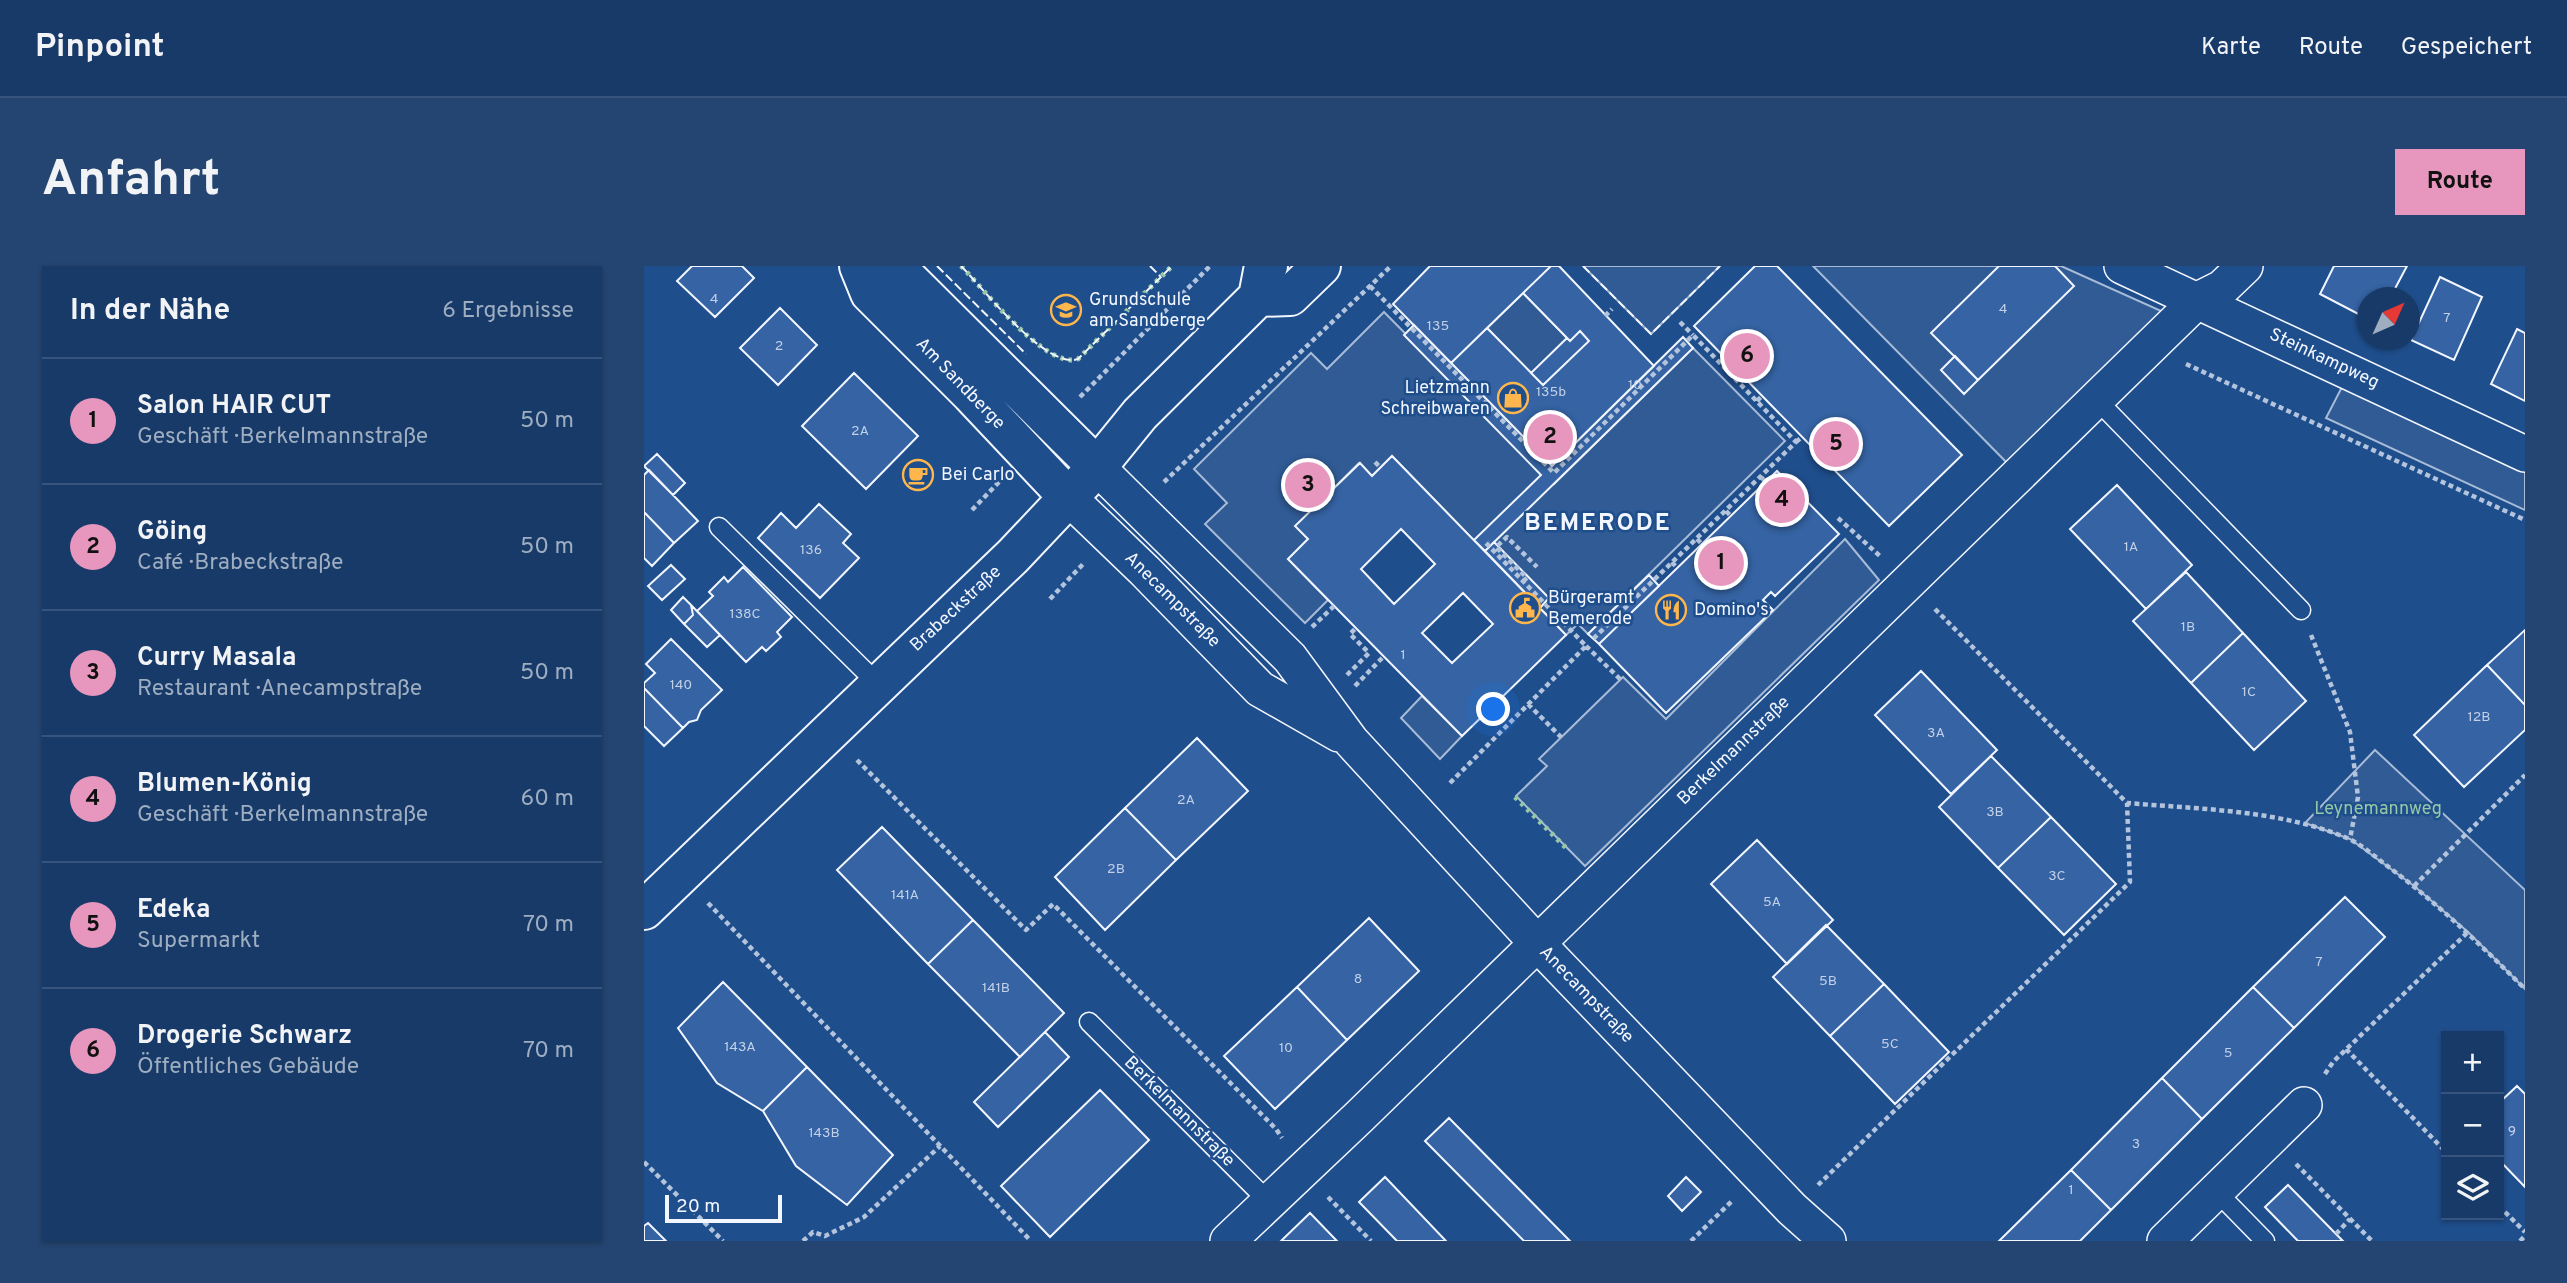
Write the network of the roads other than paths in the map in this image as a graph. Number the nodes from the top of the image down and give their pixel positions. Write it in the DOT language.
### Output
graph roads {
  1 [pos="859,266"];
  2 [pos="895,266"];
  3 [pos="1321,266"];
  4 [pos="2122,266"];
  5 [pos="2245,266"];
  6 [pos="1263,282"];
  7 [pos="2198,300"];
  8 [pos="2096,399"];
  9 [pos="2525,454"];
  10 [pos="1097,467"];
  11 [pos="1068,497"];
  12 [pos="719,527"];
  13 [pos="2301,610"];
  14 [pos="877,684"];
  15 [pos="1351,741"];
  16 [pos="644,910"];
  17 [pos="1537,943"];
  18 [pos="1089,1022"];
  19 [pos="2304,1105"];
  20 [pos="2216,1191"];
  21 [pos="1269,1202"];
  22 [pos="1228,1241"];
  23 [pos="1828,1241"];
  24 [pos="2165,1241"];
  25 [pos="2265,1241"];
  1 -- 11 [label="main road, Am Sandberge"];
  2 -- 10 [label="main road, Am Sandberge"];
  3 -- 6 [label="main road, Brabeckstraße"];
  4 -- 7 [label="street, Steinkampweg"];
  5 -- 7 [label="street, Berkelmannstraße"];
  6 -- 10 [label="main road, Brabeckstraße"];
  7 -- 8 [label="street, Berkelmannstraße"];
  7 -- 9 [label="street, Steinkampweg"];
  8 -- 13 [label="lane"];
  8 -- 17 [label="street, Berkelmannstraße"];
  10 -- 11 [label="main road, Brabeckstraße"];
  10 -- 15 [label="street, Anecampstraße"];
  11 -- 14 [label="main road, Brabeckstraße"];
  11 -- 15 [label="street, Anecampstraße"];
  12 -- 14 [label="lane"];
  14 -- 16 [label="main road, Brabeckstraße"];
  15 -- 17 [label="street, Anecampstraße"];
  17 -- 21 [label="street, Berkelmannstraße"];
  17 -- 23 [label="street, Anecampstraße"];
  18 -- 21 [label="lane, Berkelmannstraße"];
  19 -- 20 [label="street"];
  20 -- 24 [label="street"];
  20 -- 25 [label="lane"];
  21 -- 22 [label="street, Berkelmannstraße"];
}
